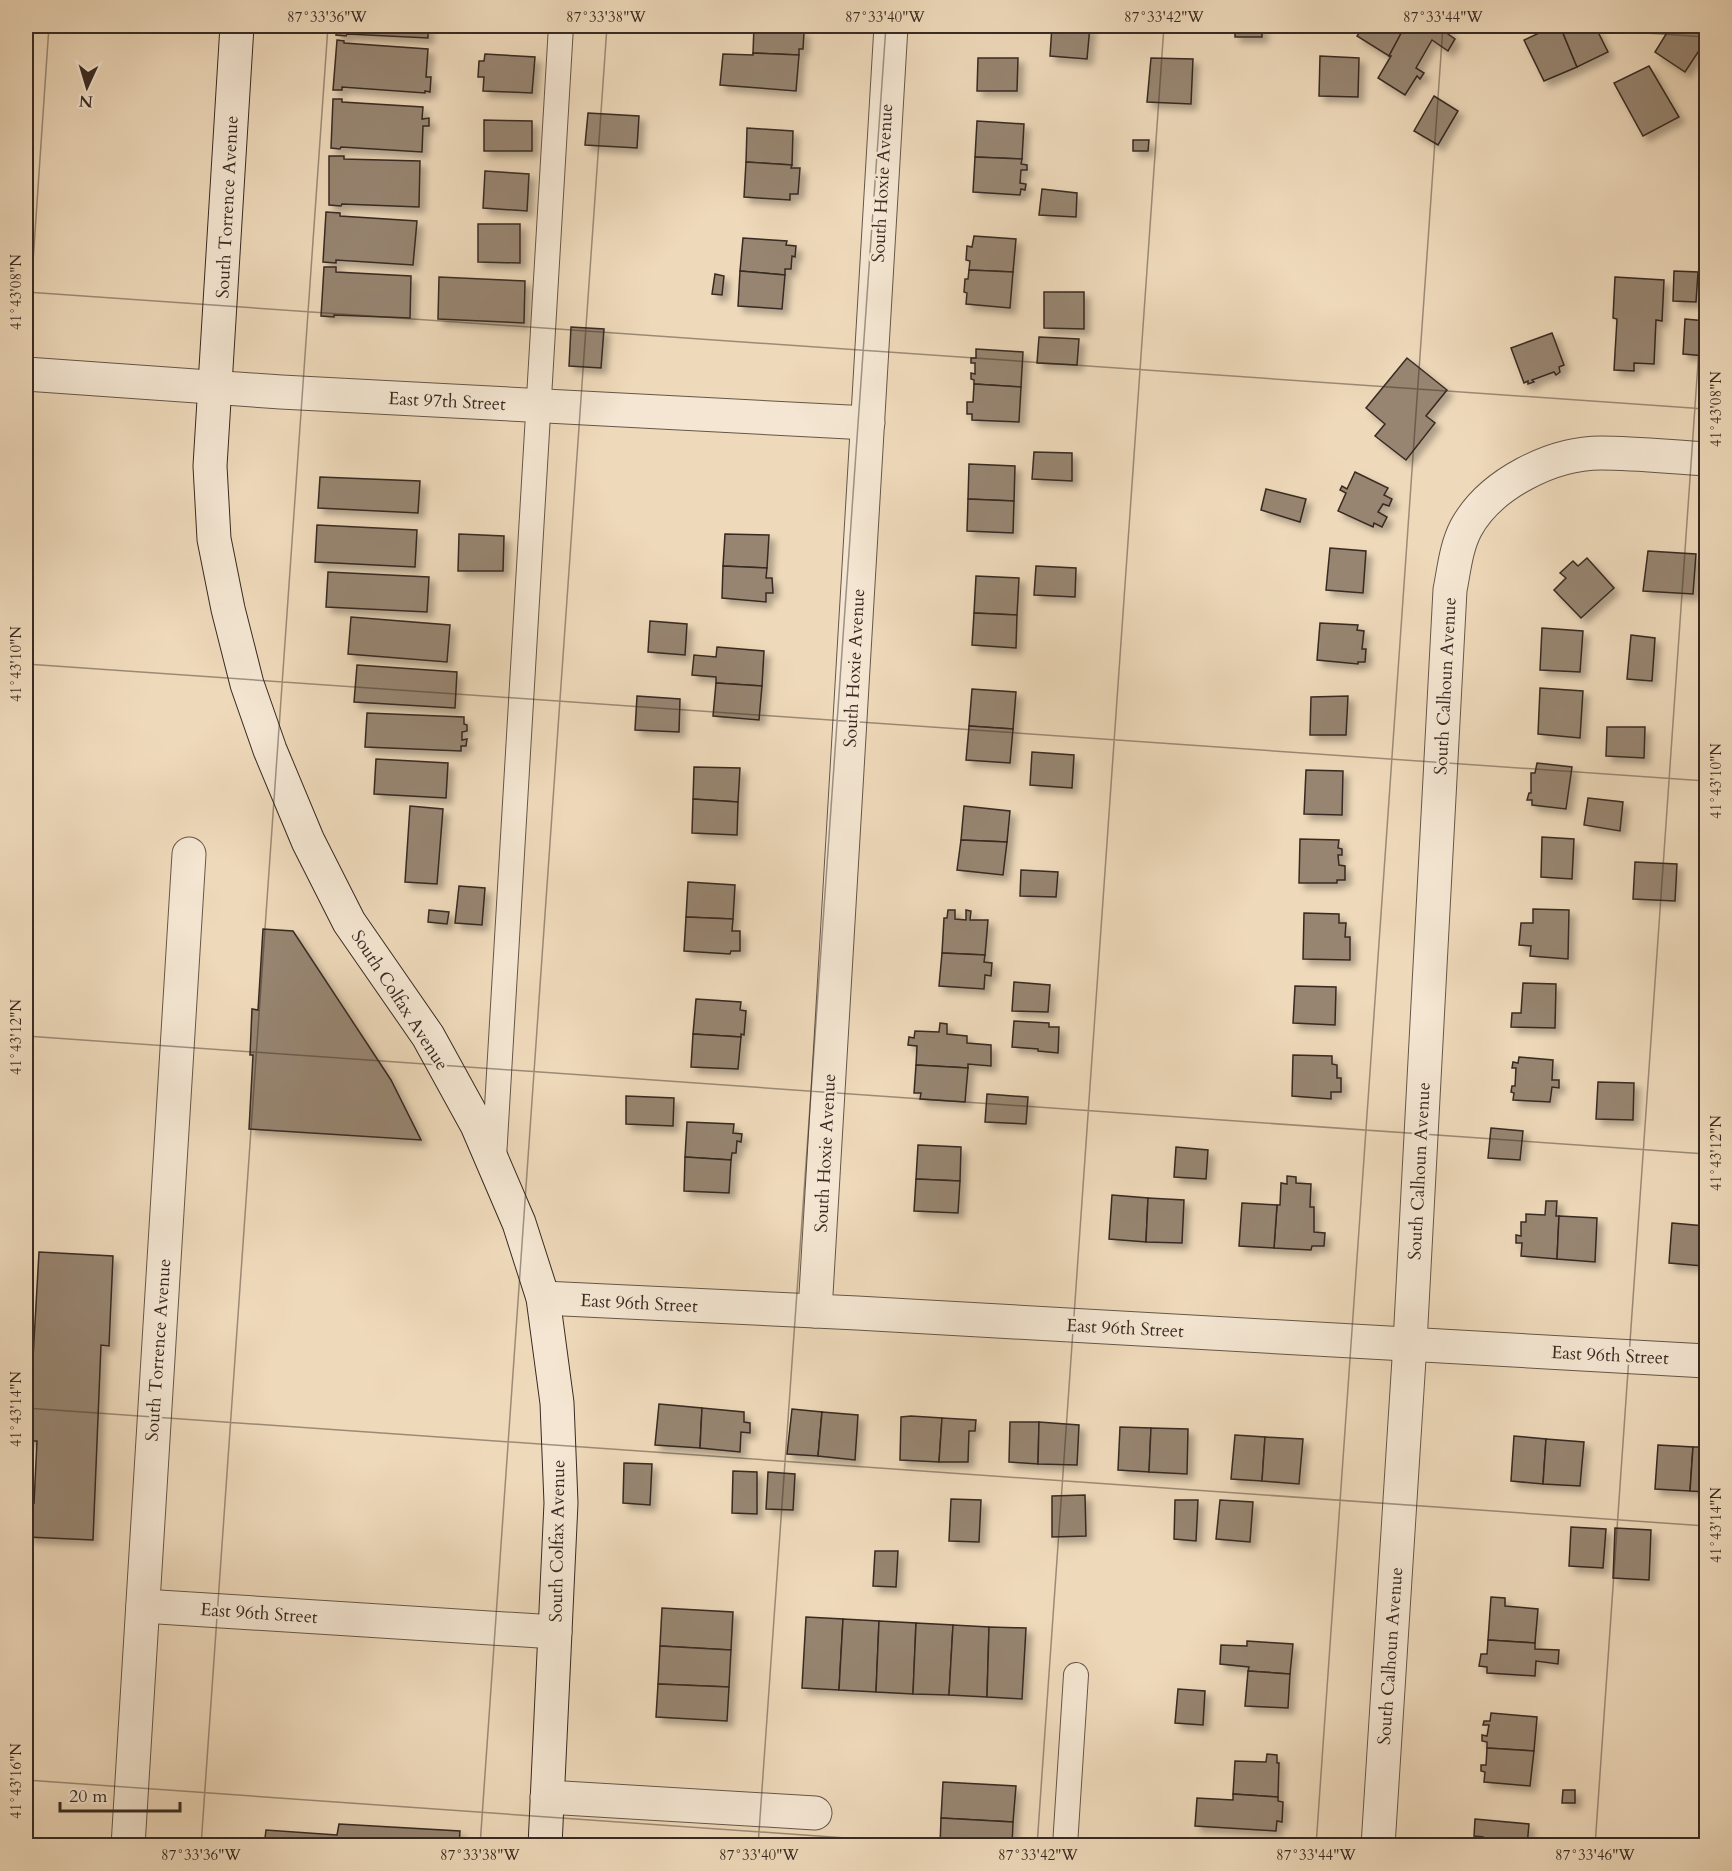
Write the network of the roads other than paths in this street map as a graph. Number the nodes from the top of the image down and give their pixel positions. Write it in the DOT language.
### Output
graph roads {
  1 [pos="237,26"];
  2 [pos="561,26"];
  3 [pos="891,26"];
  4 [pos="26,374"];
  5 [pos="216,388"];
  6 [pos="538,405"];
  7 [pos="868,423"];
  8 [pos="1707,459"];
  9 [pos="189,854"];
  10 [pos="494,1164"];
  11 [pos="543,1298"];
  12 [pos="815,1311"];
  13 [pos="1410,1343"];
  14 [pos="1707,1361"];
  15 [pos="143,1606"];
  16 [pos="555,1632"];
  17 [pos="1076,1675"];
  18 [pos="547,1797"];
  19 [pos="815,1813"];
  20 [pos="128,1845"];
  21 [pos="545,1845"];
  22 [pos="1065,1845"];
  23 [pos="1378,1845"];
  1 -- 5 [label="street, South Torrence Avenue"];
  2 -- 6 [label="lane"];
  3 -- 7 [label="street, South Hoxie Avenue"];
  4 -- 5 [label="street, East 97th Street"];
  5 -- 6 [label="street, East 97th Street"];
  5 -- 10 [label="street, South Colfax Avenue"];
  6 -- 7 [label="street, East 97th Street"];
  6 -- 10 [label="lane"];
  7 -- 12 [label="street, South Hoxie Avenue"];
  8 -- 13 [label="street, South Calhoun Avenue"];
  9 -- 15 [label="street, South Torrence Avenue"];
  10 -- 11 [label="street, South Colfax Avenue"];
  11 -- 12 [label="street, East 96th Street"];
  11 -- 16 [label="street, South Colfax Avenue"];
  12 -- 13 [label="street, East 96th Street"];
  13 -- 14 [label="street, East 96th Street"];
  13 -- 23 [label="street, South Calhoun Avenue"];
  15 -- 16 [label="street, East 96th Street"];
  15 -- 20 [label="street, South Torrence Avenue"];
  16 -- 18 [label="street, South Colfax Avenue"];
  17 -- 22 [label="lane"];
  18 -- 19 [label="street"];
  18 -- 21 [label="street, South Colfax Avenue"];
}
